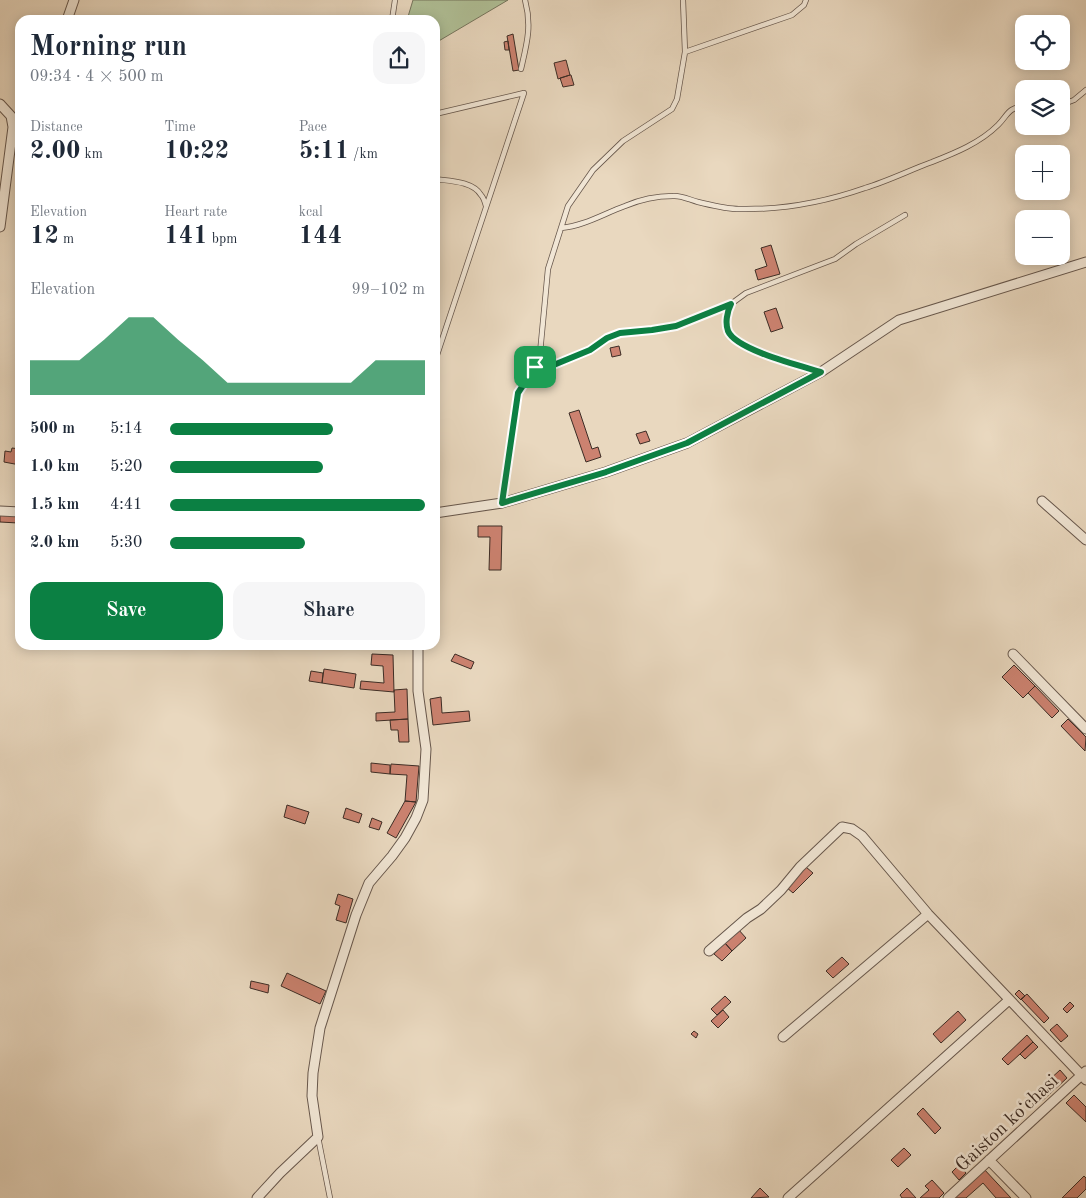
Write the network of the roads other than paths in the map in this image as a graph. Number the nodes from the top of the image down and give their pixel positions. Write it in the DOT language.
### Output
graph roads {
  1 [pos="74,0"];
  2 [pos="395,0"];
  3 [pos="525,0"];
  4 [pos="683,0"];
  5 [pos="806,0"];
  6 [pos="69,15"];
  7 [pos="393,15"];
  8 [pos="685,52"];
  9 [pos="521,69"];
  10 [pos="1086,90"];
  11 [pos="1070,102"];
  12 [pos="0,104"];
  13 [pos="1015,107"];
  14 [pos="440,113"];
  15 [pos="15,123"];
  16 [pos="15,131"];
  17 [pos="12,139"];
  18 [pos="15,143"];
  19 [pos="440,180"];
  20 [pos="486,206"];
  21 [pos="905,215"];
  22 [pos="0,227"];
  23 [pos="561,228"];
  24 [pos="1086,262"];
  25 [pos="731,304"];
  26 [pos="440,346"];
  27 [pos="535,367"];
  28 [pos="821,372"];
  29 [pos="1042,500"];
  30 [pos="502,503"];
  31 [pos="0,510"];
  32 [pos="15,512"];
  33 [pos="440,512"];
  34 [pos="1086,540"];
  35 [pos="418,650"];
  36 [pos="1013,654"];
  37 [pos="1086,729"];
  38 [pos="928,914"];
  39 [pos="709,951"];
  40 [pos="1009,1000"];
  41 [pos="783,1037"];
  42 [pos="1084,1076"];
  43 [pos="318,1138"];
  44 [pos="989,1160"];
  45 [pos="257,1198"];
  46 [pos="330,1198"];
  47 [pos="788,1198"];
  48 [pos="948,1198"];
  49 [pos="1026,1198"];
  1 -- 6 [label="street"];
  2 -- 7 [label="lane"];
  3 -- 9 [label="lane"];
  4 -- 8 [label="lane"];
  5 -- 8 [label="lane"];
  8 -- 23 [label="lane"];
  10 -- 11 [label="lane"];
  12 -- 15 [label="street"];
  13 -- 23 [label="lane"];
  14 -- 20 [label="lane"];
  16 -- 17 [label="street"];
  17 -- 18 [label="lane"];
  17 -- 22 [label="street"];
  19 -- 20 [label="lane"];
  20 -- 26 [label="lane"];
  21 -- 25 [label="lane"];
  23 -- 27 [label="lane"];
  24 -- 28 [label="street"];
  25 -- 27 [label="lane"];
  25 -- 28 [label="lane"];
  27 -- 30 [label="lane"];
  28 -- 30 [label="street"];
  29 -- 34 [label="street"];
  30 -- 33 [label="street"];
  31 -- 32 [label="street"];
  35 -- 43 [label="street"];
  36 -- 37 [label="street"];
  38 -- 39 [label="street"];
  38 -- 40 [label="street"];
  38 -- 41 [label="street"];
  40 -- 42 [label="street"];
  40 -- 47 [label="street"];
  42 -- 44 [label="street, Gaiston koʻchasi"];
  43 -- 45 [label="street"];
  43 -- 46 [label="lane"];
  44 -- 48 [label="street, Gaiston koʻchasi"];
  44 -- 49 [label="street"];
}
